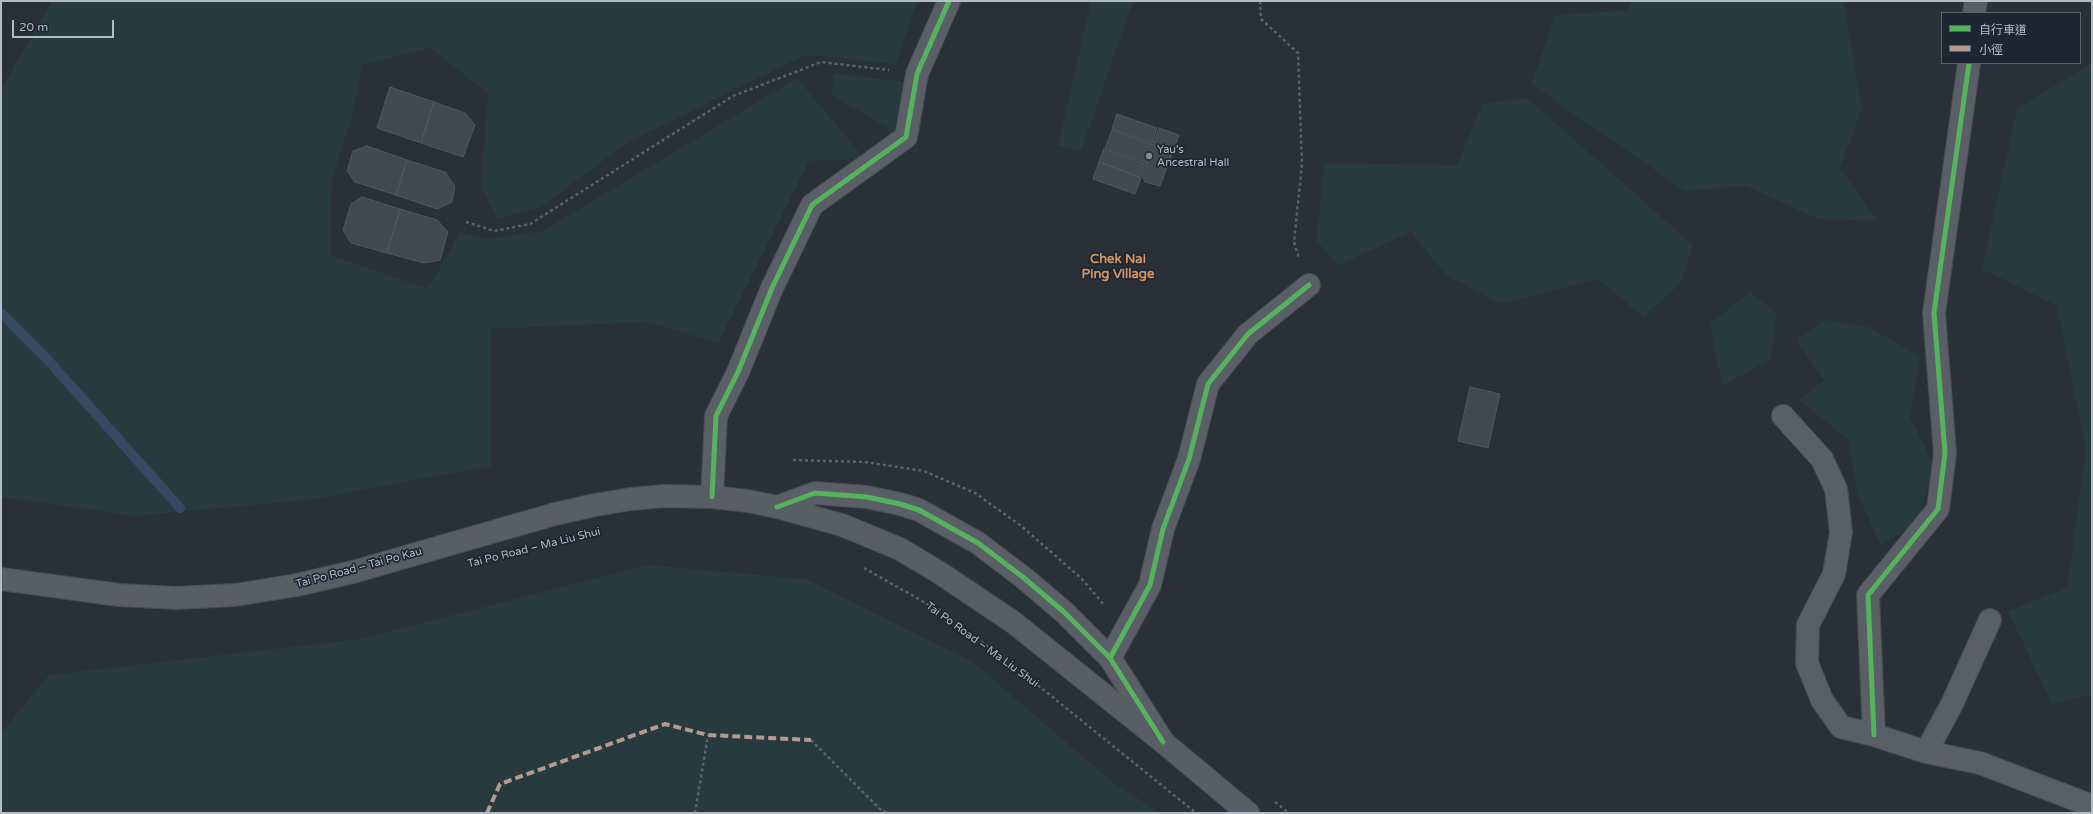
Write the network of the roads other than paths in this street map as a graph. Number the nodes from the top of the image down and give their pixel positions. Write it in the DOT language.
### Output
graph roads {
  1 [pos="949,1"];
  2 [pos="1976,1"];
  3 [pos="1974,12"];
  4 [pos="1969,64"];
  5 [pos="1309,285"];
  6 [pos="1783,416"];
  7 [pos="712,497"];
  8 [pos="777,507"];
  9 [pos="1,579"];
  10 [pos="1990,620"];
  11 [pos="1110,658"];
  12 [pos="1874,735"];
  13 [pos="1163,742"];
  14 [pos="1926,752"];
  15 [pos="2092,808"];
  16 [pos="1248,813"];
  1 -- 7 [label="street"];
  2 -- 3 [label="street"];
  4 -- 12 [label="street"];
  5 -- 11 [label="street"];
  6 -- 12 [label="street"];
  7 -- 8 [label="main road"];
  7 -- 9 [label="main road, Tai Po Road – Tai Po Kau"];
  8 -- 11 [label="street"];
  8 -- 13 [label="main road"];
  10 -- 14 [label="street"];
  11 -- 13 [label="street"];
  12 -- 14 [label="street"];
  13 -- 16 [label="main road"];
  14 -- 15 [label="street"];
}
